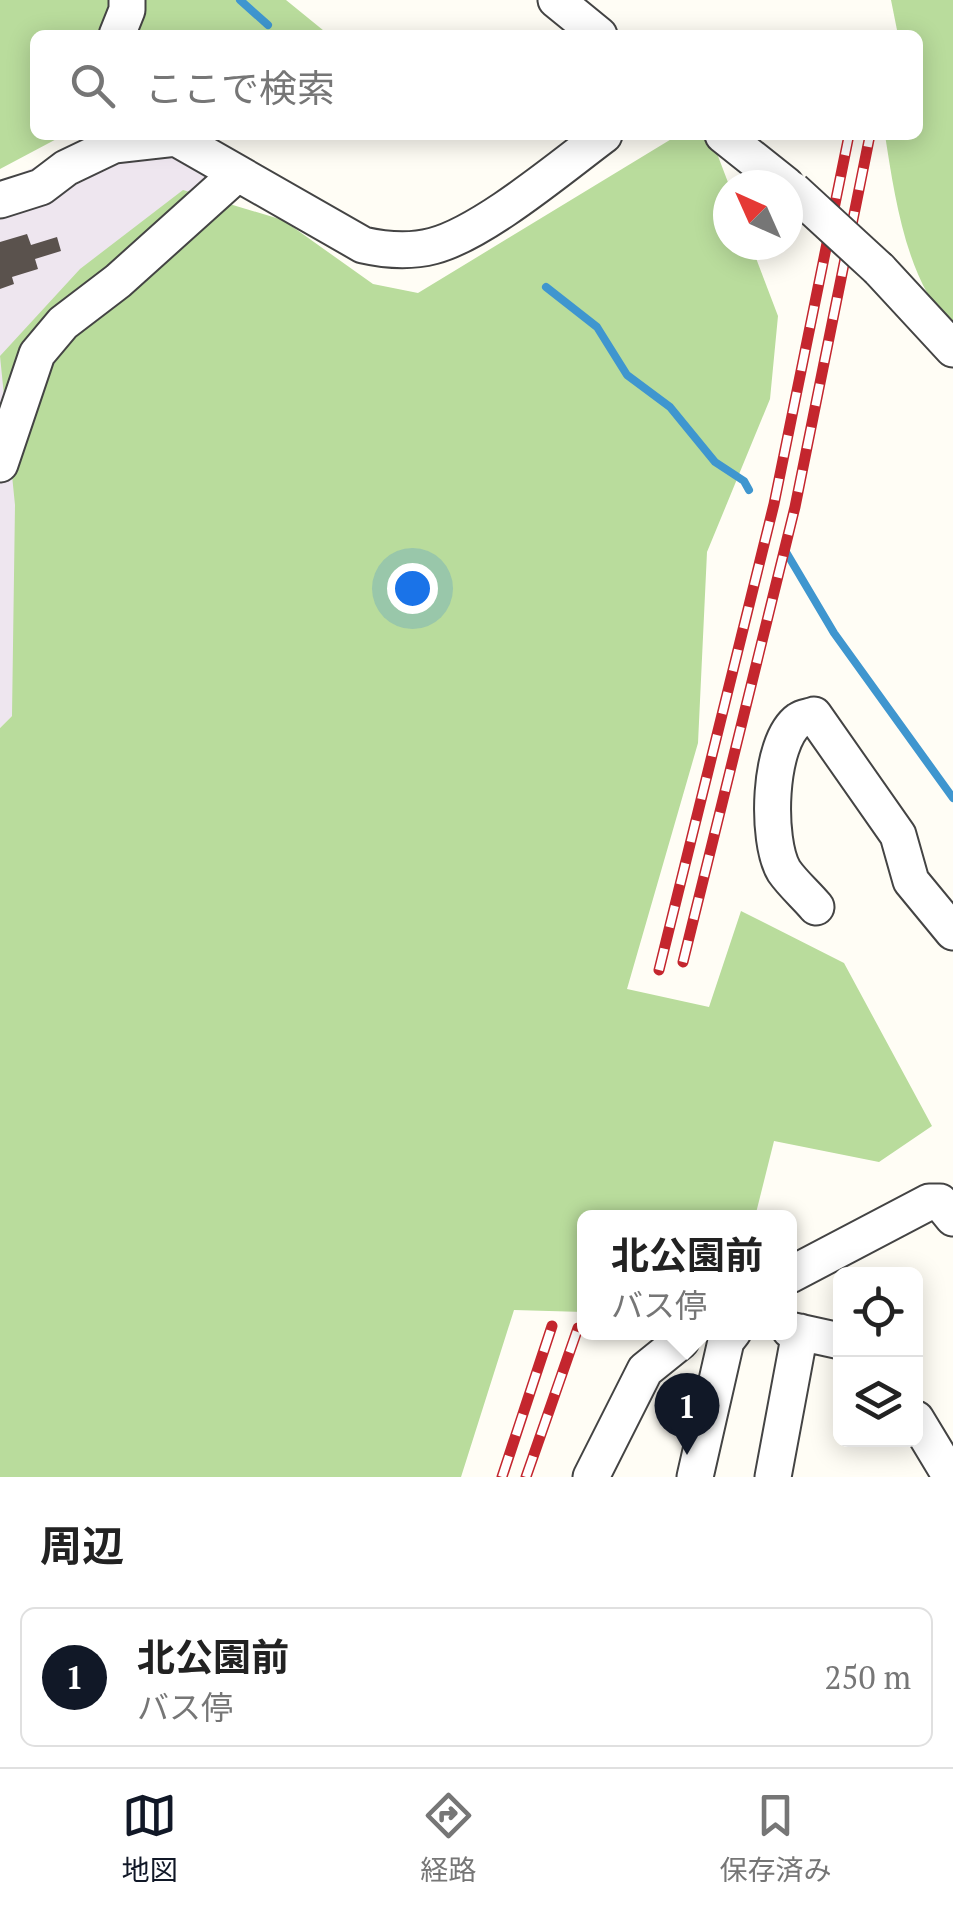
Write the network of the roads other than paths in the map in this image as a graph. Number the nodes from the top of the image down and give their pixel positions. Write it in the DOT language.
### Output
graph roads {
  1 [pos="127,0"];
  2 [pos="556,0"];
  3 [pos="119,30"];
  4 [pos="594,30"];
  5 [pos="109,140"];
  6 [pos="179,140"];
  7 [pos="597,140"];
  8 [pos="729,140"];
  9 [pos="230,170"];
  10 [pos="767,170"];
  11 [pos="0,200"];
  12 [pos="803,200"];
  13 [pos="953,349"];
  14 [pos="0,464"];
  15 [pos="816,907"];
  16 [pos="953,932"];
  17 [pos="953,1218"];
  18 [pos="797,1271"];
  19 [pos="797,1331"];
  20 [pos="727,1340"];
  21 [pos="794,1340"];
  22 [pos="833,1340"];
  23 [pos="681,1342"];
  24 [pos="923,1431"];
  25 [pos="591,1477"];
  26 [pos="695,1477"];
  27 [pos="773,1477"];
  28 [pos="951,1477"];
  1 -- 3 [label="street"];
  2 -- 4 [label="street"];
  5 -- 11 [label="street"];
  6 -- 9 [label="street"];
  7 -- 9 [label="street"];
  8 -- 10 [label="street"];
  9 -- 14 [label="street"];
  12 -- 13 [label="street, bridge"];
  15 -- 16 [label="street"];
  17 -- 18 [label="street"];
  19 -- 22 [label="street"];
  20 -- 26 [label="street"];
  21 -- 27 [label="street"];
  23 -- 25 [label="street"];
  24 -- 28 [label="street"];
}
